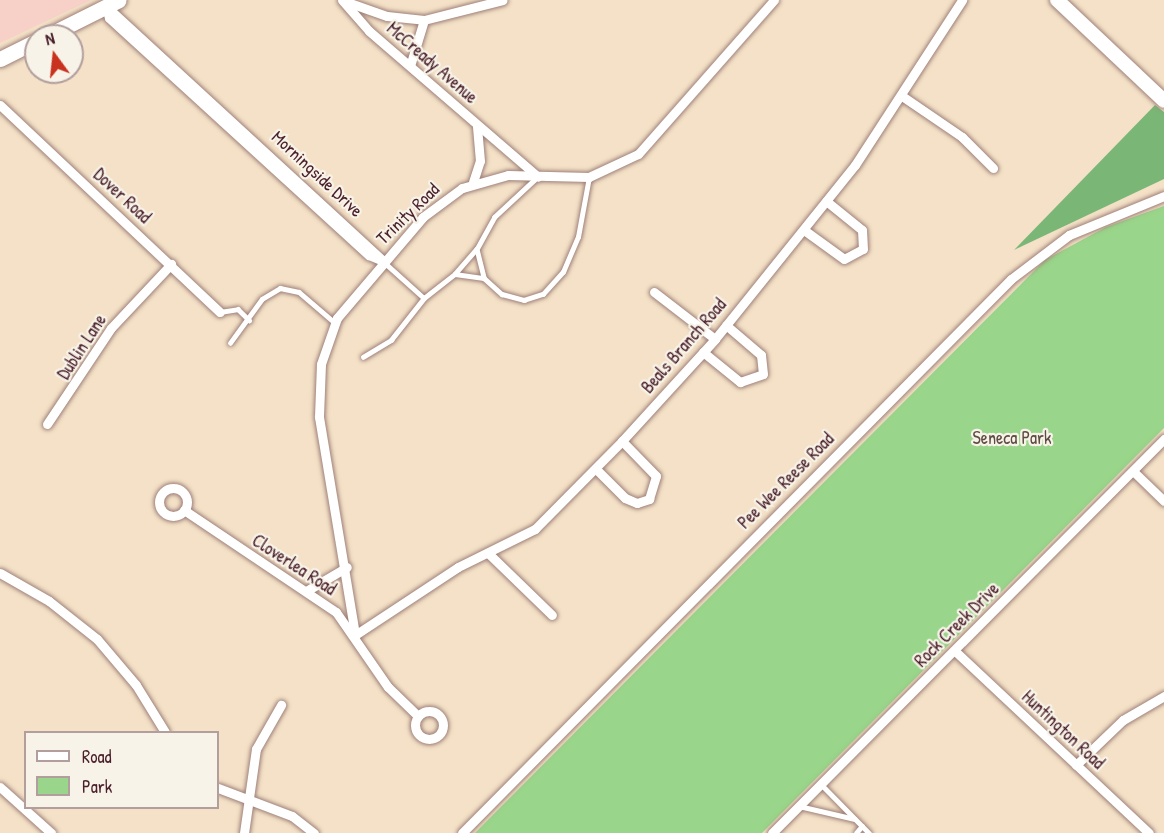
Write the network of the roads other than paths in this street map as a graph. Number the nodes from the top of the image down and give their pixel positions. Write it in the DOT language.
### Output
graph roads {
  1 [pos="342,0"];
  2 [pos="503,0"];
  3 [pos="774,0"];
  4 [pos="962,0"];
  5 [pos="1057,0"];
  6 [pos="113,3"];
  7 [pos="424,20"];
  8 [pos="70,24"];
  9 [pos="24,47"];
  10 [pos="0,58"];
  11 [pos="410,66"];
  12 [pos="902,96"];
  13 [pos="1164,101"];
  14 [pos="0,105"];
  15 [pos="477,125"];
  16 [pos="993,168"];
  17 [pos="538,177"];
  18 [pos="589,177"];
  19 [pos="473,182"];
  20 [pos="1164,196"];
  21 [pos="826,201"];
  22 [pos="804,230"];
  23 [pos="477,249"];
  24 [pos="383,261"];
  25 [pos="171,264"];
  26 [pos="455,274"];
  27 [pos="484,278"];
  28 [pos="654,292"];
  29 [pos="424,298"];
  30 [pos="220,312"];
  31 [pos="249,320"];
  32 [pos="334,322"];
  33 [pos="726,325"];
  34 [pos="715,339"];
  35 [pos="230,343"];
  36 [pos="703,352"];
  37 [pos="363,357"];
  38 [pos="47,424"];
  39 [pos="1164,439"];
  40 [pos="622,441"];
  41 [pos="596,469"];
  42 [pos="1133,471"];
  43 [pos="1164,501"];
  44 [pos="184,510"];
  45 [pos="488,553"];
  46 [pos="347,567"];
  47 [pos="0,573"];
  48 [pos="308,590"];
  49 [pos="552,615"];
  50 [pos="355,635"];
  51 [pos="955,651"];
  52 [pos="1164,696"];
  53 [pos="281,705"];
  54 [pos="418,716"];
  55 [pos="164,731"];
  56 [pos="1076,765"];
  57 [pos="821,784"];
  58 [pos="0,787"];
  59 [pos="219,788"];
  60 [pos="249,799"];
  61 [pos="799,806"];
  62 [pos="24,809"];
  63 [pos="24,809"];
  64 [pos="855,819"];
  65 [pos="862,826"];
  66 [pos="777,831"];
  67 [pos="51,833"];
  68 [pos="244,833"];
  69 [pos="314,833"];
  70 [pos="462,833"];
  71 [pos="856,833"];
  72 [pos="869,833"];
  73 [pos="1149,833"];
  1 -- 7 [label="street"];
  1 -- 11 [label="street, McCready Avenue"];
  2 -- 7 [label="street"];
  3 -- 18 [label="street, Trinity Road"];
  4 -- 12 [label="street, Beals Branch Road"];
  5 -- 13 [label="main road"];
  6 -- 8 [label="main road"];
  6 -- 24 [label="street, Morningside Drive"];
  7 -- 11 [label="street"];
  9 -- 10 [label="main road"];
  11 -- 15 [label="street, McCready Avenue"];
  12 -- 16 [label="street"];
  12 -- 21 [label="street, Beals Branch Road"];
  14 -- 25 [label="street, Dover Road"];
  15 -- 17 [label="street, McCready Avenue"];
  15 -- 19 [label="street, McCready Avenue"];
  17 -- 18 [label="street, Trinity Road"];
  17 -- 19 [label="street, Trinity Road"];
  17 -- 23 [label="lane"];
  18 -- 27 [label="lane"];
  19 -- 24 [label="street, Trinity Road"];
  20 -- 70 [label="street, Pee Wee Reese Road"];
  21 -- 22 [label="street, Beals Branch Road"];
  21 -- 22 [label="street"];
  22 -- 33 [label="street, Beals Branch Road"];
  23 -- 26 [label="lane"];
  23 -- 27 [label="lane"];
  24 -- 29 [label="lane"];
  24 -- 32 [label="street, Trinity Road"];
  25 -- 30 [label="street, Dover Road"];
  25 -- 38 [label="street, Dublin Lane"];
  26 -- 27 [label="lane"];
  26 -- 29 [label="lane"];
  28 -- 34 [label="street"];
  29 -- 37 [label="lane"];
  30 -- 31 [label="lane"];
  31 -- 32 [label="lane"];
  31 -- 35 [label="lane"];
  32 -- 46 [label="street, Trinity Road"];
  33 -- 34 [label="street, Beals Branch Road"];
  33 -- 36 [label="street"];
  34 -- 36 [label="street, Beals Branch Road"];
  36 -- 40 [label="street, Beals Branch Road"];
  39 -- 42 [label="street, Rock Creek Drive"];
  40 -- 41 [label="street, Beals Branch Road"];
  40 -- 41 [label="street"];
  41 -- 45 [label="street, Beals Branch Road"];
  42 -- 43 [label="street"];
  42 -- 51 [label="street, Rock Creek Drive"];
  44 -- 48 [label="street, Cloverlea Road"];
  45 -- 49 [label="street"];
  45 -- 50 [label="street, Beals Branch Road"];
  46 -- 48 [label="street"];
  46 -- 50 [label="street, Trinity Road"];
  47 -- 55 [label="street"];
  48 -- 50 [label="street, Cloverlea Road"];
  50 -- 54 [label="street, Cloverlea Road"];
  51 -- 56 [label="street, Huntington Road"];
  51 -- 57 [label="street, Rock Creek Drive"];
  52 -- 56 [label="street"];
  53 -- 60 [label="street"];
  56 -- 73 [label="street, Huntington Road"];
  57 -- 61 [label="street, Rock Creek Drive"];
  57 -- 64 [label="lane"];
  58 -- 62 [label="street"];
  59 -- 60 [label="street"];
  60 -- 68 [label="street"];
  60 -- 69 [label="street"];
  61 -- 64 [label="lane"];
  61 -- 66 [label="street, Rock Creek Drive"];
  63 -- 67 [label="street"];
  64 -- 65 [label="lane"];
  65 -- 71 [label="lane"];
  65 -- 72 [label="lane"];
}
